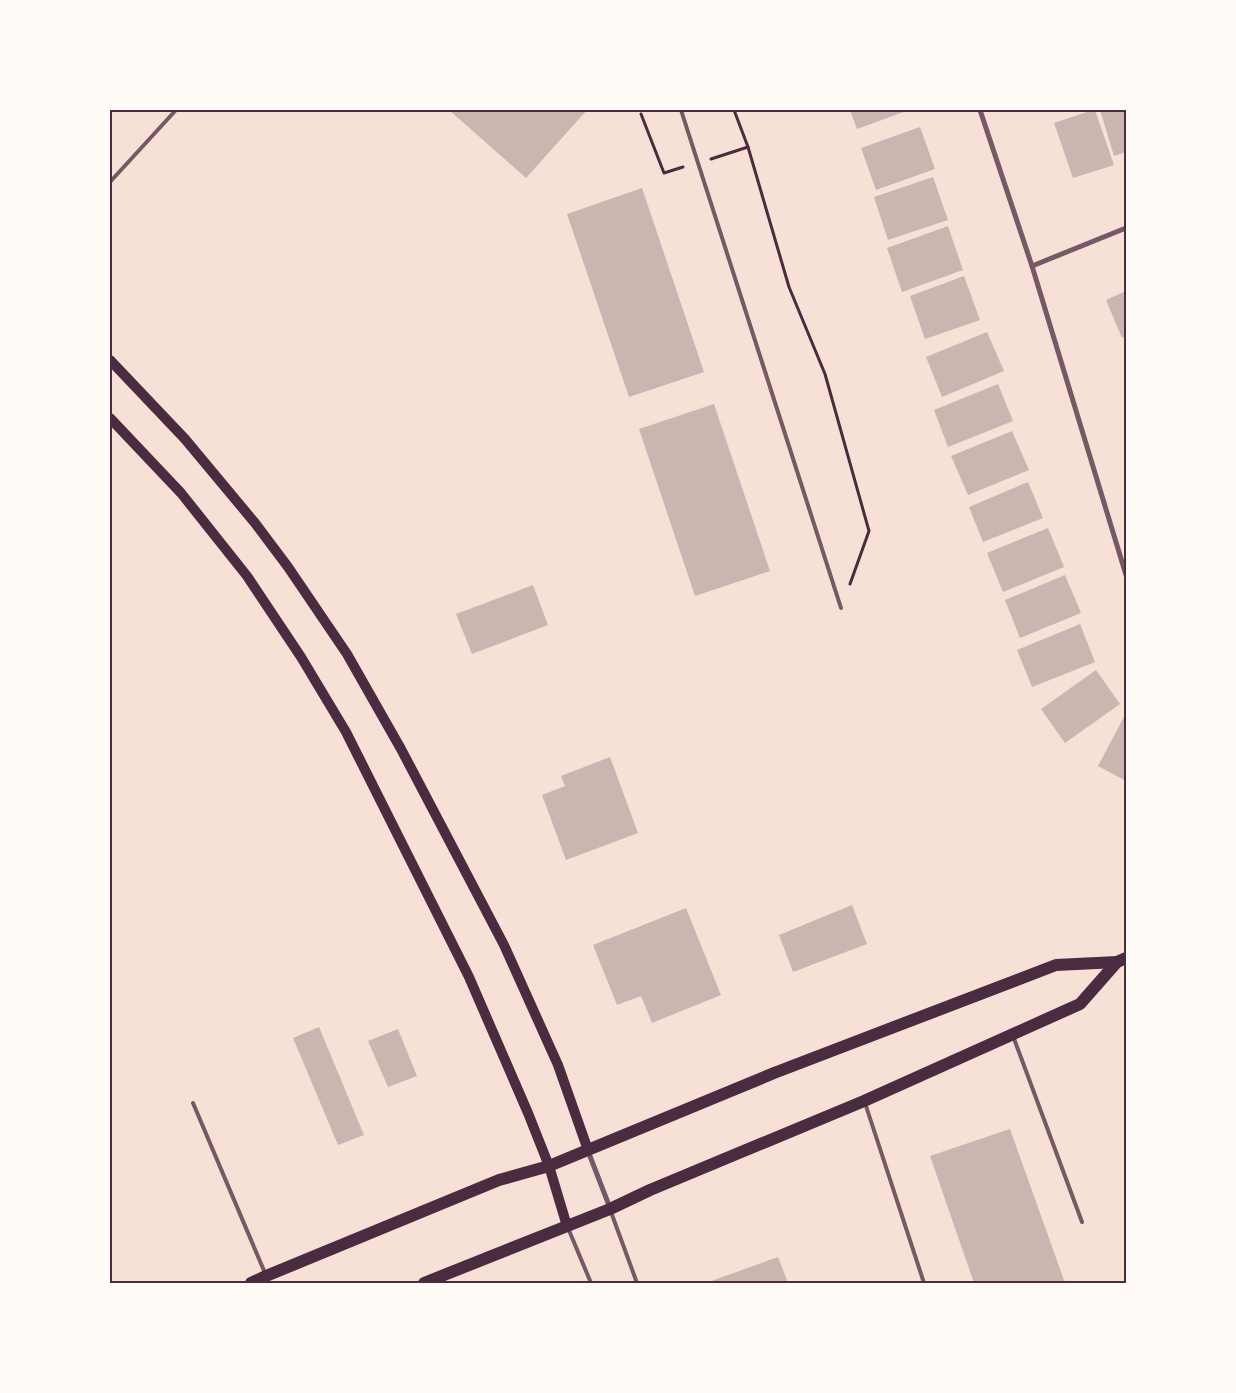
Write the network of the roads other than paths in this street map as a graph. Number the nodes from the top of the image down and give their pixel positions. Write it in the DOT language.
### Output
graph roads {
  1 [pos="176,110"];
  2 [pos="681,110"];
  3 [pos="980,110"];
  4 [pos="110,182"];
  5 [pos="1126,228"];
  6 [pos="1032,266"];
  7 [pos="110,360"];
  8 [pos="110,418"];
  9 [pos="1126,575"];
  10 [pos="841,608"];
  11 [pos="1121,960"];
  12 [pos="1013,1035"];
  13 [pos="864,1101"];
  14 [pos="193,1103"];
  15 [pos="588,1150"];
  16 [pos="548,1166"];
  17 [pos="610,1209"];
  18 [pos="1082,1222"];
  19 [pos="567,1226"];
  20 [pos="266,1276"];
  21 [pos="252,1283"];
  22 [pos="424,1283"];
  23 [pos="591,1283"];
  24 [pos="637,1283"];
  25 [pos="924,1283"];
  1 -- 4 [label="lane"];
  2 -- 10 [label="lane"];
  3 -- 6 [label="street"];
  5 -- 6 [label="street"];
  6 -- 9 [label="street"];
  7 -- 15 [label="main road"];
  8 -- 16 [label="main road"];
  11 -- 12 [label="main road"];
  11 -- 15 [label="main road"];
  12 -- 13 [label="main road"];
  12 -- 18 [label="lane"];
  13 -- 17 [label="main road"];
  13 -- 25 [label="lane"];
  14 -- 20 [label="lane"];
  15 -- 16 [label="main road"];
  15 -- 17 [label="street"];
  16 -- 19 [label="main road"];
  16 -- 20 [label="main road"];
  17 -- 19 [label="main road"];
  17 -- 24 [label="lane"];
  19 -- 22 [label="main road"];
  19 -- 23 [label="lane"];
  20 -- 21 [label="main road"];
}
